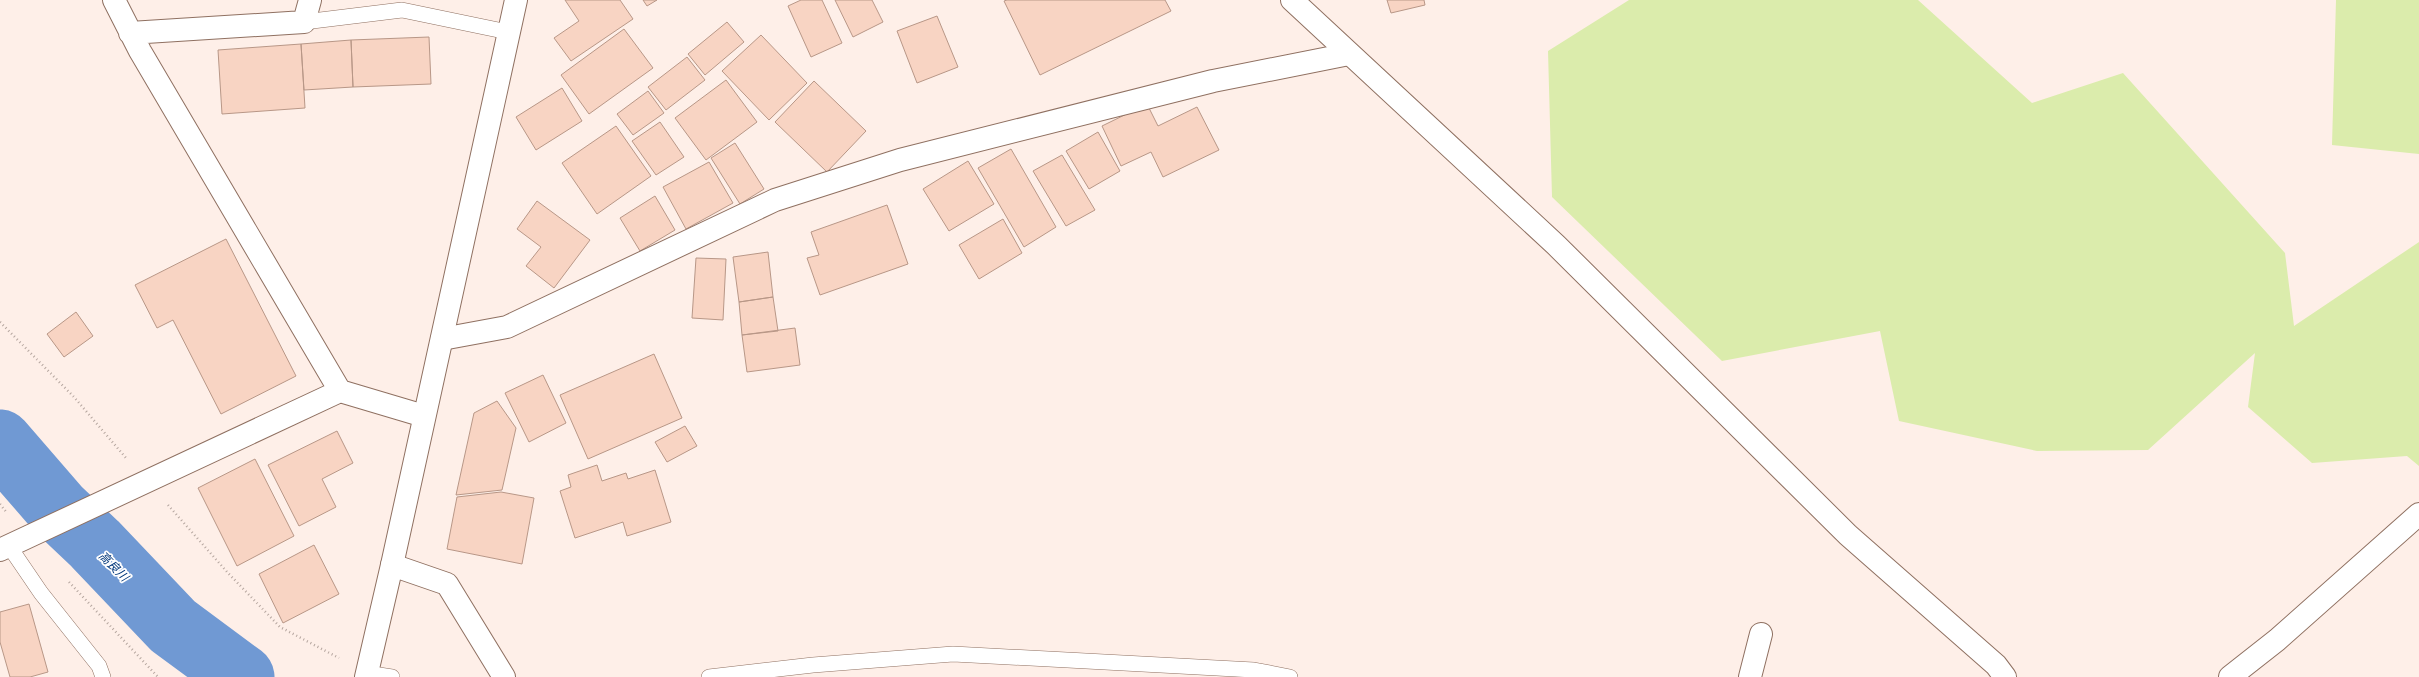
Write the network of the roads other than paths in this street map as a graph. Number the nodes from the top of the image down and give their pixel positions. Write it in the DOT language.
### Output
graph roads {
  1 [pos="114,0"];
  2 [pos="310,0"];
  3 [pos="516,0"];
  4 [pos="1292,0"];
  5 [pos="304,22"];
  6 [pos="508,32"];
  7 [pos="130,34"];
  8 [pos="1349,54"];
  9 [pos="442,339"];
  10 [pos="340,391"];
  11 [pos="424,416"];
  12 [pos="2419,514"];
  13 [pos="4,548"];
  14 [pos="392,565"];
  15 [pos="1761,634"];
  16 [pos="366,675"];
  17 [pos="103,677"];
  18 [pos="392,677"];
  19 [pos="504,677"];
  20 [pos="709,677"];
  21 [pos="1290,677"];
  22 [pos="1750,677"];
  23 [pos="2005,677"];
  24 [pos="2230,677"];
  1 -- 7 [label="street"];
  2 -- 5 [label="street"];
  3 -- 6 [label="street"];
  4 -- 8 [label="street"];
  5 -- 6 [label="lane"];
  5 -- 7 [label="street"];
  6 -- 9 [label="street"];
  7 -- 10 [label="street"];
  8 -- 9 [label="street"];
  8 -- 23 [label="street"];
  9 -- 11 [label="street"];
  10 -- 11 [label="street"];
  10 -- 13 [label="street"];
  11 -- 14 [label="street"];
  12 -- 24 [label="street"];
  13 -- 17 [label="lane"];
  14 -- 16 [label="street"];
  14 -- 19 [label="street"];
  15 -- 22 [label="street"];
  16 -- 18 [label="lane"];
  20 -- 21 [label="lane"];
}
